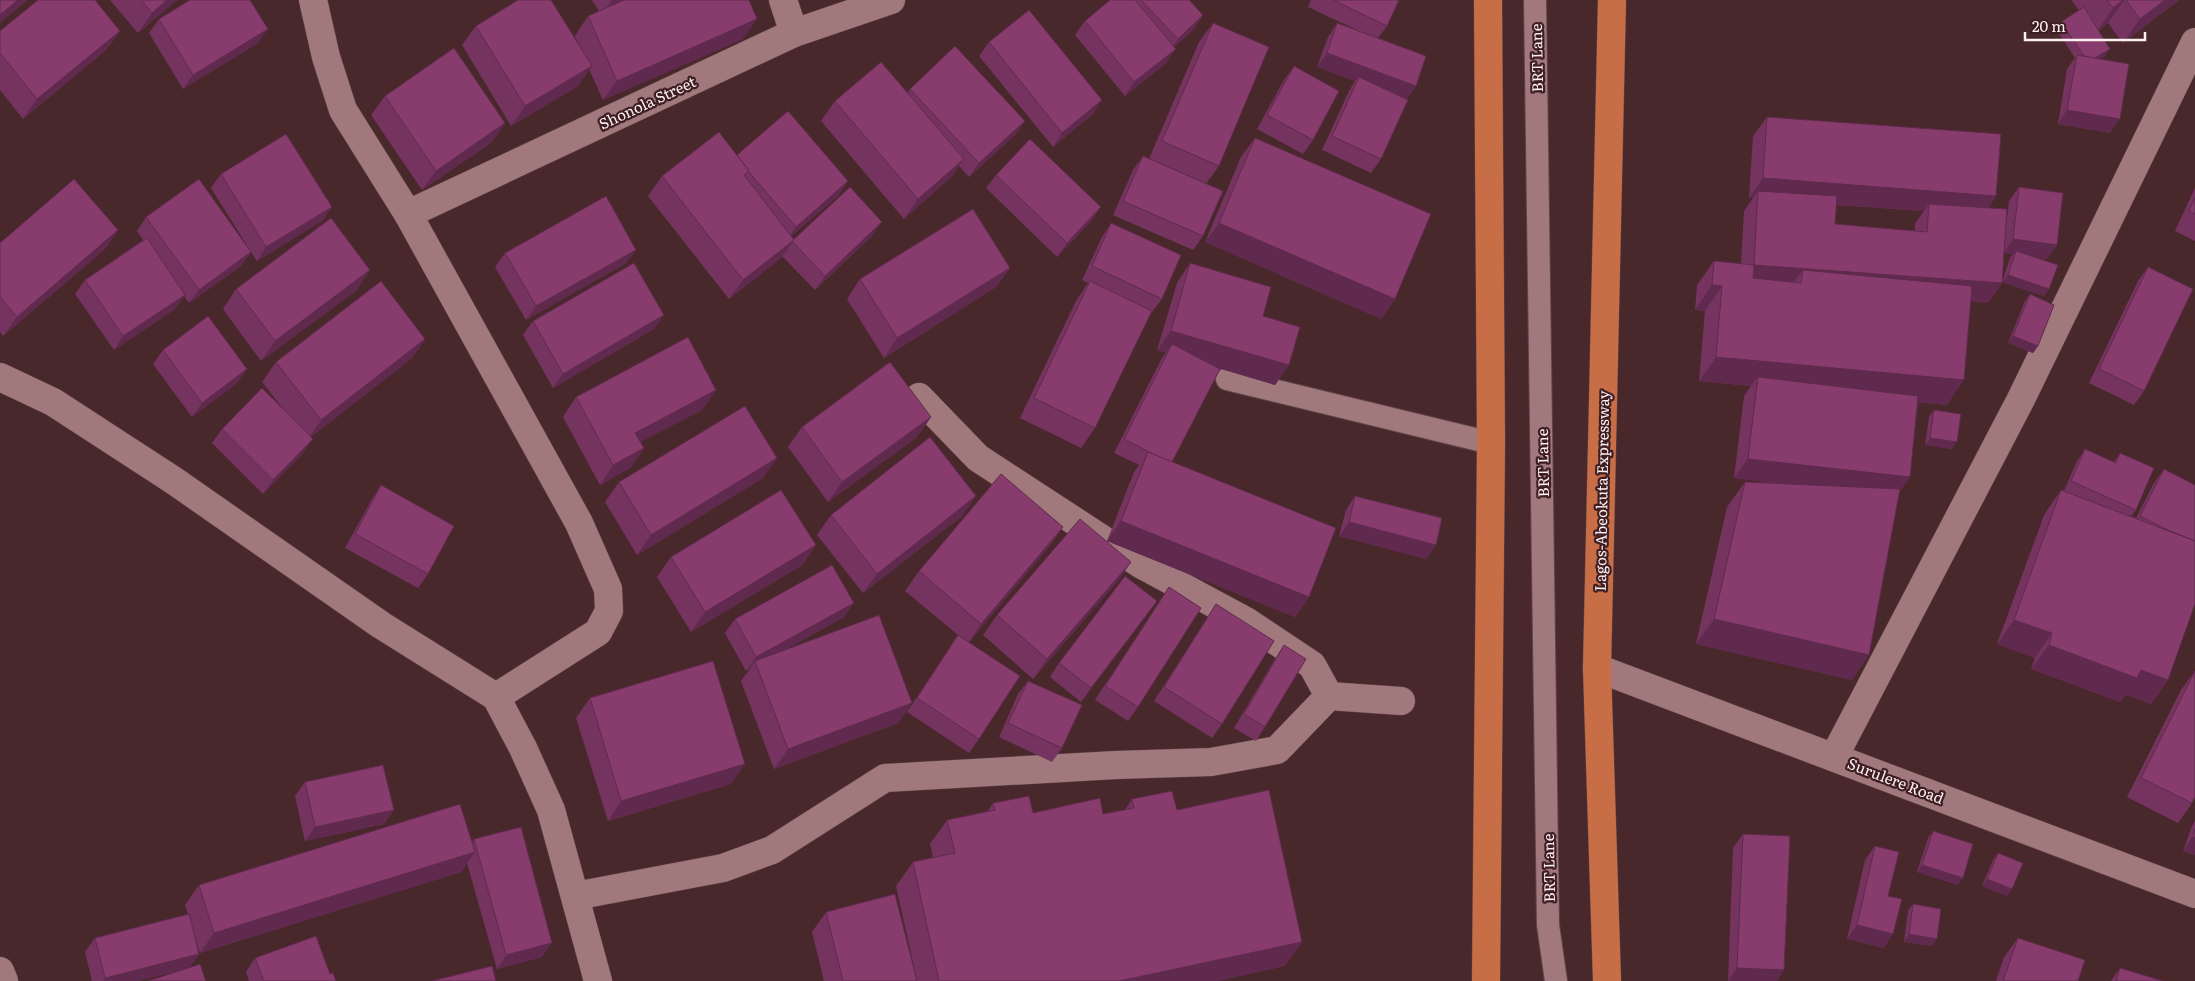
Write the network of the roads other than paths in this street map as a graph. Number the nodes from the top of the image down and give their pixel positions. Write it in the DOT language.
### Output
graph roads {
  1 [pos="313,0"];
  2 [pos="783,0"];
  3 [pos="891,0"];
  4 [pos="1488,0"];
  5 [pos="1535,0"];
  6 [pos="1612,0"];
  7 [pos="794,33"];
  8 [pos="2195,42"];
  9 [pos="408,214"];
  10 [pos="0,377"];
  11 [pos="1227,379"];
  12 [pos="919,397"];
  13 [pos="1491,443"];
  14 [pos="1597,668"];
  15 [pos="1329,696"];
  16 [pos="496,697"];
  17 [pos="1401,702"];
  18 [pos="1834,756"];
  19 [pos="2195,894"];
  20 [pos="575,896"];
  21 [pos="1548,925"];
  22 [pos="0,971"];
  23 [pos="4,981"];
  24 [pos="598,981"];
  25 [pos="1486,981"];
  26 [pos="1542,981"];
  27 [pos="1556,981"];
  28 [pos="1607,981"];
  1 -- 9 [label="street"];
  2 -- 7 [label="street"];
  3 -- 7 [label="street, Shonola Street"];
  4 -- 13 [label="highway"];
  5 -- 21 [label="lane, BRT Lane"];
  6 -- 14 [label="highway, Lagos-Abeokuta Expressway"];
  7 -- 9 [label="street, Shonola Street"];
  8 -- 18 [label="street"];
  9 -- 16 [label="street"];
  10 -- 16 [label="street"];
  11 -- 13 [label="lane"];
  12 -- 15 [label="street"];
  13 -- 25 [label="highway"];
  14 -- 18 [label="street, Surulere Road"];
  14 -- 28 [label="highway, Lagos-Abeokuta Expressway"];
  15 -- 17 [label="street"];
  15 -- 20 [label="street"];
  16 -- 20 [label="street"];
  18 -- 19 [label="street, Surulere Road"];
  20 -- 24 [label="street"];
  21 -- 26 [label="lane, BRT Lane"];
  21 -- 27 [label="lane, BRT Lane"];
  22 -- 23 [label="street"];
}
